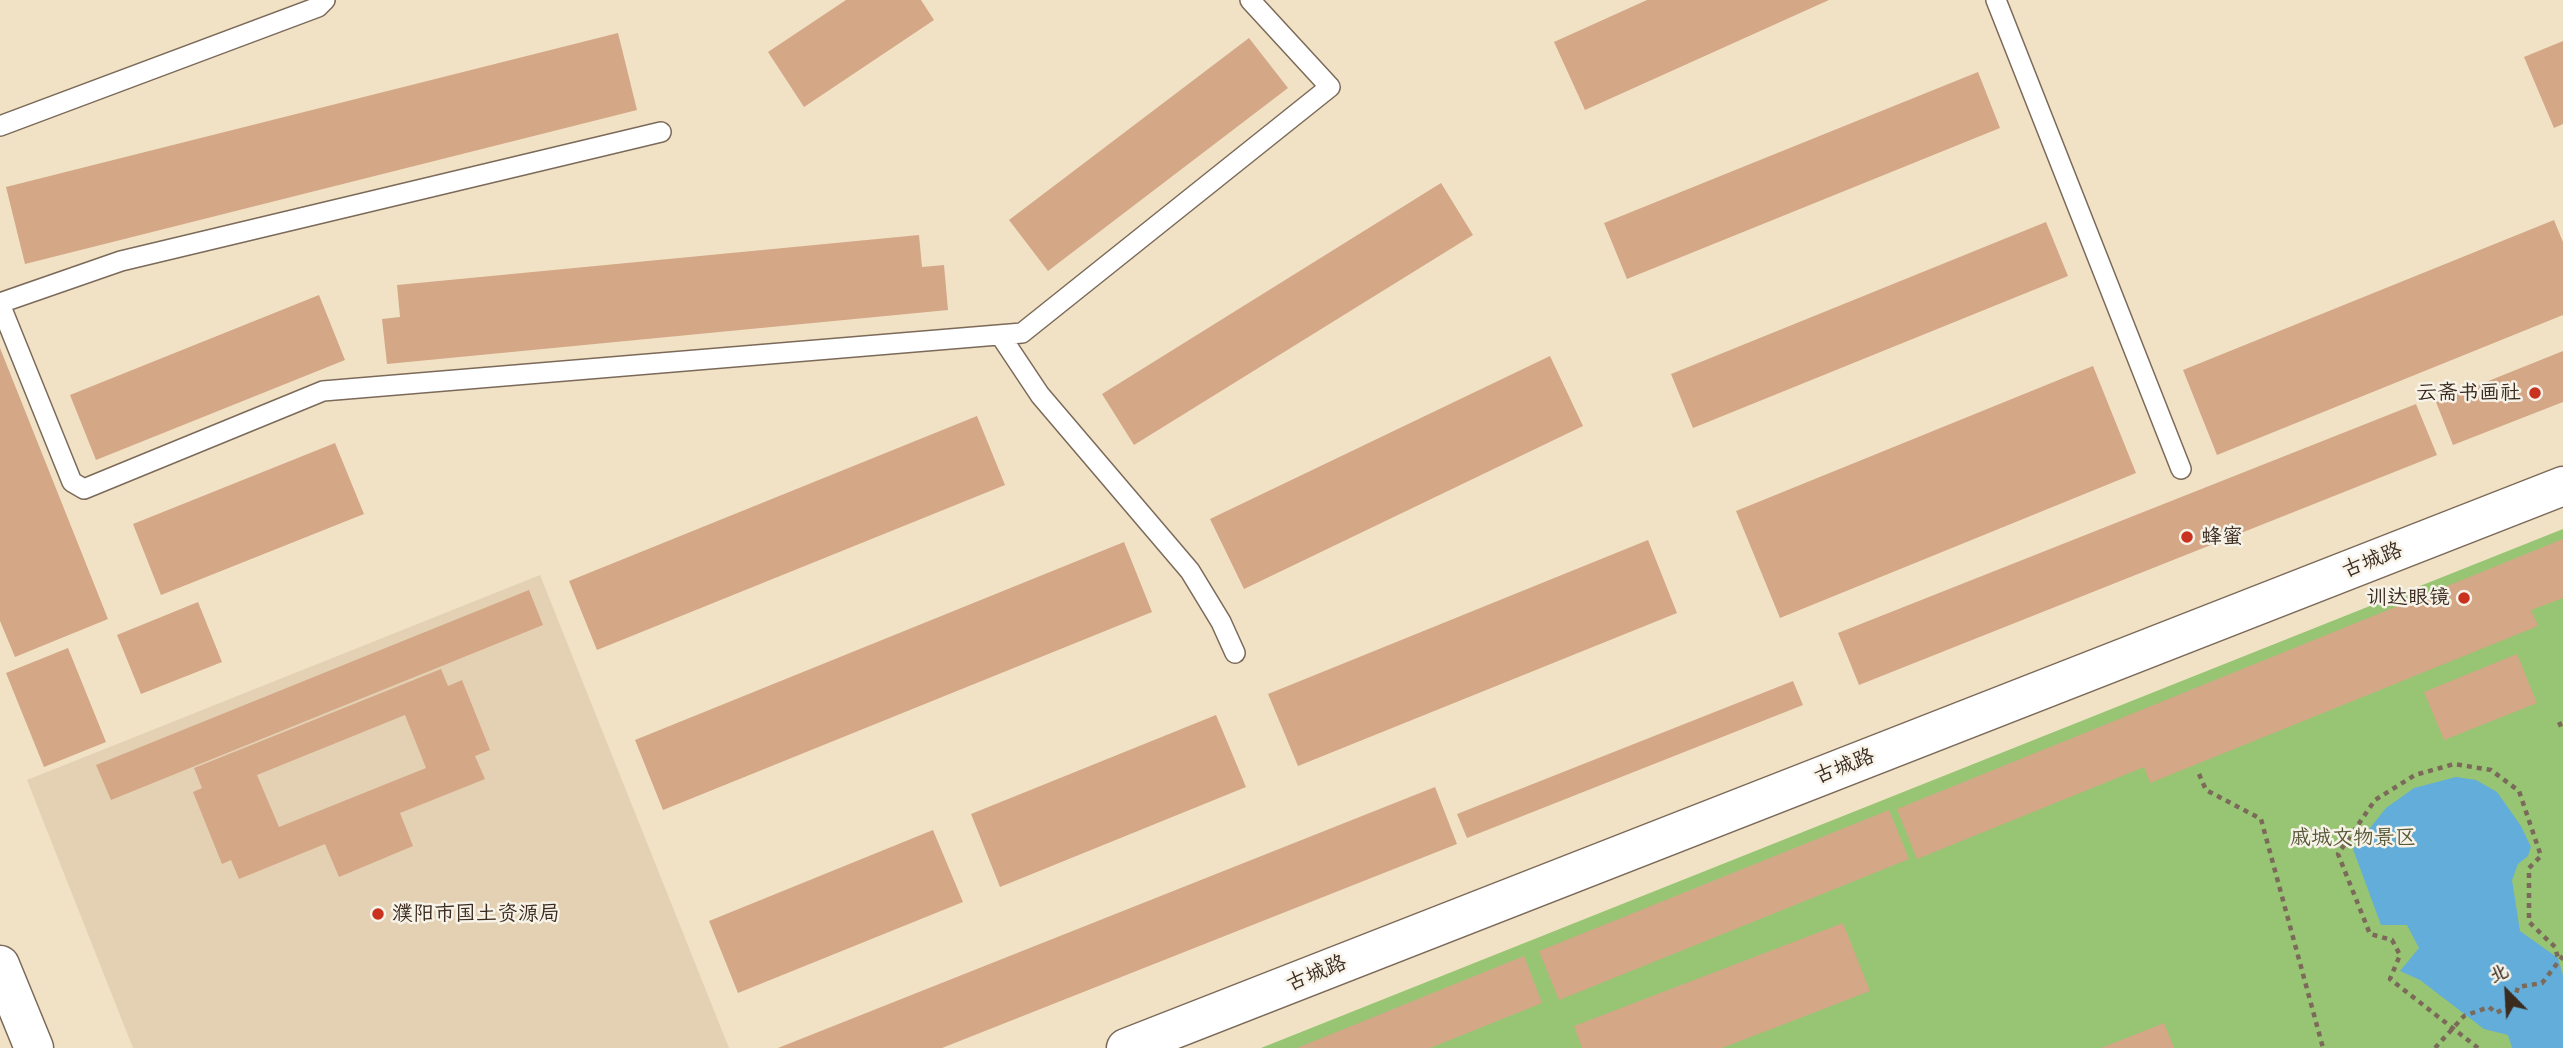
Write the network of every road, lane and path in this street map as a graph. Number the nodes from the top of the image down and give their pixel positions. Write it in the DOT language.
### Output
graph roads {
  1 [pos="326,0"];
  2 [pos="1250,0"];
  3 [pos="1996,0"];
  4 [pos="0,126"];
  5 [pos="661,132"];
  6 [pos="0,303"];
  7 [pos="1000,335"];
  8 [pos="2181,468"];
  9 [pos="2563,486"];
  10 [pos="1235,653"];
  11 [pos="2559,722"];
  12 [pos="2563,731"];
  13 [pos="2199,774"];
  14 [pos="2561,957"];
  15 [pos="0,965"];
  16 [pos="2454,1027"];
  17 [pos="34,1048"];
  18 [pos="1126,1048"];
  19 [pos="2323,1048"];
  20 [pos="2435,1048"];
  21 [pos="2478,1048"];
  1 -- 4 [label="lane"];
  2 -- 7 [label="lane"];
  3 -- 8 [label="lane"];
  5 -- 6 [label="lane"];
  6 -- 7 [label="lane"];
  7 -- 10 [label="lane"];
  9 -- 18 [label="street, 古城路"];
  11 -- 12 [label="path"];
  13 -- 19 [label="path"];
  14 -- 16 [label="path"];
  14 -- 16 [label="path"];
  15 -- 17 [label="street"];
  16 -- 20 [label="path"];
  16 -- 21 [label="path"];
}
